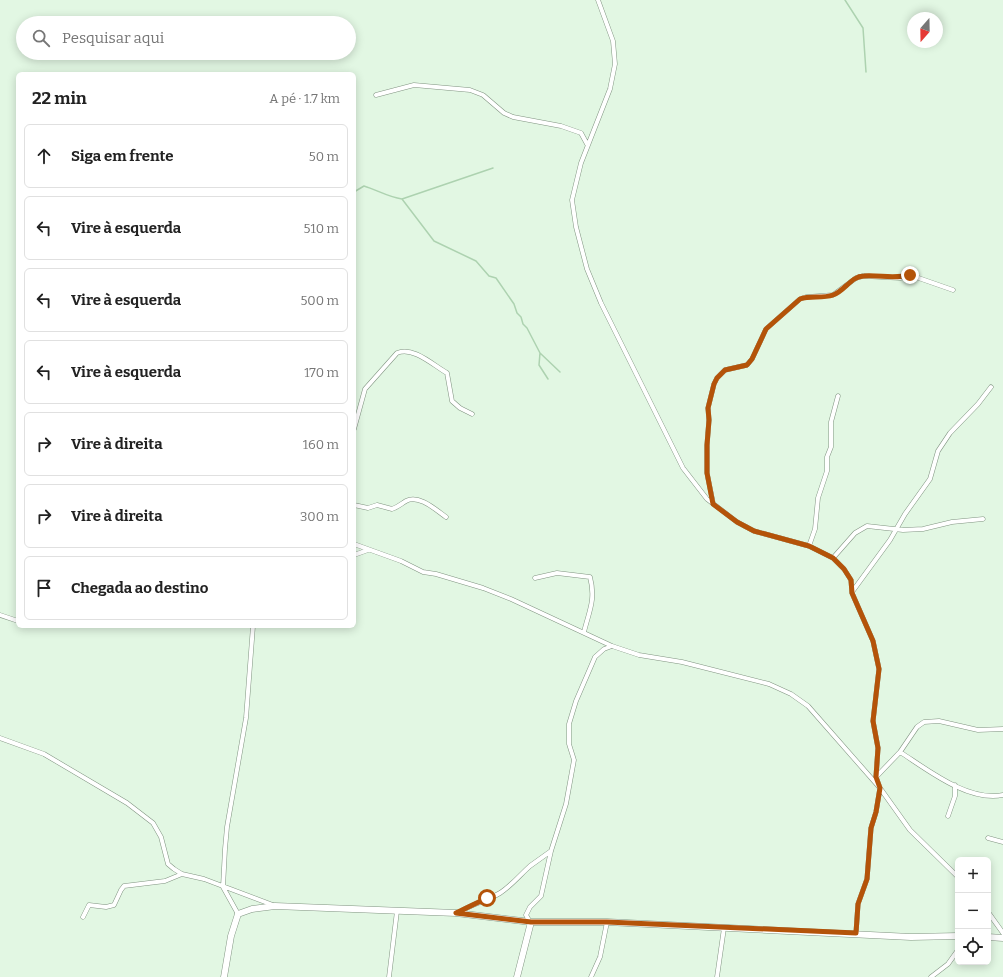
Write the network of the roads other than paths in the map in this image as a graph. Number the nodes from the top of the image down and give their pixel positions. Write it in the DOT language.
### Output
graph roads {
  1 [pos="598,0"];
  2 [pos="376,95"];
  3 [pos="587,144"];
  4 [pos="953,290"];
  5 [pos="991,387"];
  6 [pos="838,396"];
  7 [pos="472,414"];
  8 [pos="356,422"];
  9 [pos="713,504"];
  10 [pos="356,506"];
  11 [pos="446,517"];
  12 [pos="983,519"];
  13 [pos="896,529"];
  14 [pos="356,545"];
  15 [pos="809,546"];
  16 [pos="371,549"];
  17 [pos="356,554"];
  18 [pos="833,558"];
  19 [pos="535,578"];
  20 [pos="852,593"];
  21 [pos="0,615"];
  22 [pos="16,620"];
  23 [pos="253,628"];
  24 [pos="584,632"];
  25 [pos="612,646"];
  26 [pos="1003,730"];
  27 [pos="0,738"];
  28 [pos="900,752"];
  29 [pos="876,777"];
  30 [pos="955,785"];
  31 [pos="880,788"];
  32 [pos="1003,795"];
  33 [pos="948,816"];
  34 [pos="988,838"];
  35 [pos="1003,842"];
  36 [pos="551,851"];
  37 [pos="182,874"];
  38 [pos="955,874"];
  39 [pos="223,887"];
  40 [pos="275,906"];
  41 [pos="397,911"];
  42 [pos="456,913"];
  43 [pos="238,914"];
  44 [pos="991,916"];
  45 [pos="83,917"];
  46 [pos="531,922"];
  47 [pos="607,922"];
  48 [pos="724,928"];
  49 [pos="1003,932"];
  50 [pos="856,933"];
  51 [pos="955,936"];
  52 [pos="991,937"];
  53 [pos="1003,938"];
  54 [pos="955,954"];
  55 [pos="224,977"];
  56 [pos="389,977"];
  57 [pos="517,977"];
  58 [pos="591,977"];
  59 [pos="717,977"];
  60 [pos="932,977"];
  1 -- 3 [label="street"];
  2 -- 3 [label="street"];
  3 -- 9 [label="street"];
  4 -- 9 [label="street"];
  5 -- 13 [label="street"];
  6 -- 15 [label="street"];
  7 -- 8 [label="street"];
  9 -- 15 [label="street"];
  10 -- 11 [label="street"];
  12 -- 13 [label="street"];
  13 -- 18 [label="street"];
  13 -- 20 [label="street"];
  14 -- 16 [label="street"];
  15 -- 18 [label="street"];
  16 -- 17 [label="street"];
  16 -- 24 [label="street"];
  18 -- 20 [label="street"];
  19 -- 24 [label="street"];
  20 -- 29 [label="street"];
  21 -- 22 [label="street"];
  23 -- 39 [label="street"];
  24 -- 25 [label="street"];
  25 -- 31 [label="street"];
  25 -- 36 [label="street"];
  26 -- 28 [label="street"];
  27 -- 37 [label="street"];
  28 -- 29 [label="street"];
  28 -- 30 [label="street"];
  29 -- 31 [label="street"];
  30 -- 32 [label="street"];
  30 -- 33 [label="street"];
  31 -- 38 [label="street"];
  31 -- 50 [label="street"];
  34 -- 35 [label="street"];
  36 -- 42 [label="street"];
  36 -- 46 [label="street"];
  37 -- 39 [label="street"];
  37 -- 45 [label="street"];
  39 -- 40 [label="street"];
  39 -- 43 [label="street"];
  40 -- 41 [label="street"];
  40 -- 43 [label="street"];
  41 -- 42 [label="street"];
  41 -- 56 [label="street"];
  42 -- 46 [label="street"];
  43 -- 55 [label="street"];
  44 -- 49 [label="street"];
  46 -- 47 [label="street"];
  46 -- 57 [label="street"];
  47 -- 48 [label="street"];
  47 -- 58 [label="street"];
  48 -- 50 [label="street"];
  48 -- 59 [label="street"];
  50 -- 51 [label="street"];
  52 -- 53 [label="street"];
  54 -- 60 [label="street"];
}
